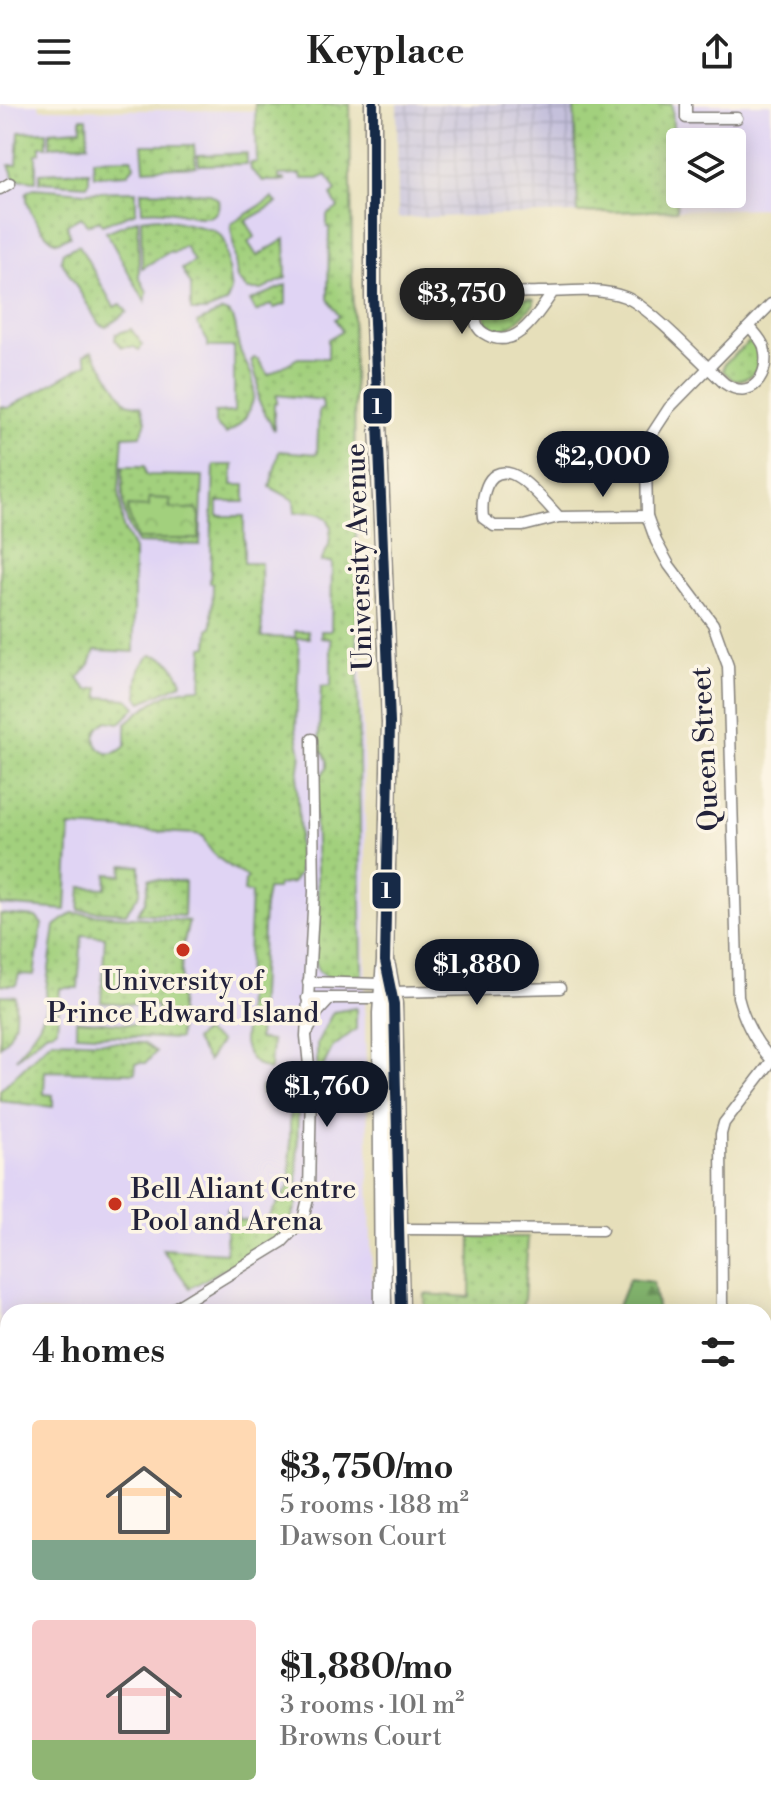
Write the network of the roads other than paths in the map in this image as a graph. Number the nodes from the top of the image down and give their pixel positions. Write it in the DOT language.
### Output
graph roads {
  1 [pos="373,104"];
  2 [pos="686,104"];
  3 [pos="737,118"];
  4 [pos="553,292"];
  5 [pos="771,304"];
  6 [pos="750,327"];
  7 [pos="707,367"];
  8 [pos="647,516"];
  9 [pos="559,517"];
  10 [pos="312,739"];
  11 [pos="308,982"];
  12 [pos="560,988"];
  13 [pos="385,991"];
  14 [pos="307,998"];
  15 [pos="331,998"];
  16 [pos="306,1036"];
  17 [pos="771,1061"];
  18 [pos="399,1229"];
  19 [pos="602,1230"];
  20 [pos="181,1304"];
  21 [pos="383,1304"];
  22 [pos="401,1304"];
  23 [pos="722,1304"];
  1 -- 13 [label="main road, University Avenue"];
  2 -- 3 [label="street"];
  4 -- 4 [label="street"];
  4 -- 7 [label="street"];
  5 -- 6 [label="street, Queen Street"];
  6 -- 7 [label="street, Queen Street"];
  6 -- 7 [label="street"];
  7 -- 8 [label="street, Queen Street"];
  8 -- 9 [label="street"];
  8 -- 17 [label="street, Queen Street"];
  9 -- 9 [label="street"];
  10 -- 11 [label="street"];
  11 -- 13 [label="street"];
  11 -- 14 [label="street"];
  12 -- 13 [label="street"];
  13 -- 15 [label="street"];
  13 -- 18 [label="main road, University Avenue"];
  13 -- 21 [label="main road, University Avenue"];
  14 -- 15 [label="street"];
  14 -- 16 [label="street"];
  15 -- 16 [label="street"];
  16 -- 20 [label="street"];
  17 -- 23 [label="street"];
  18 -- 19 [label="street"];
  18 -- 22 [label="main road, University Avenue"];
}
